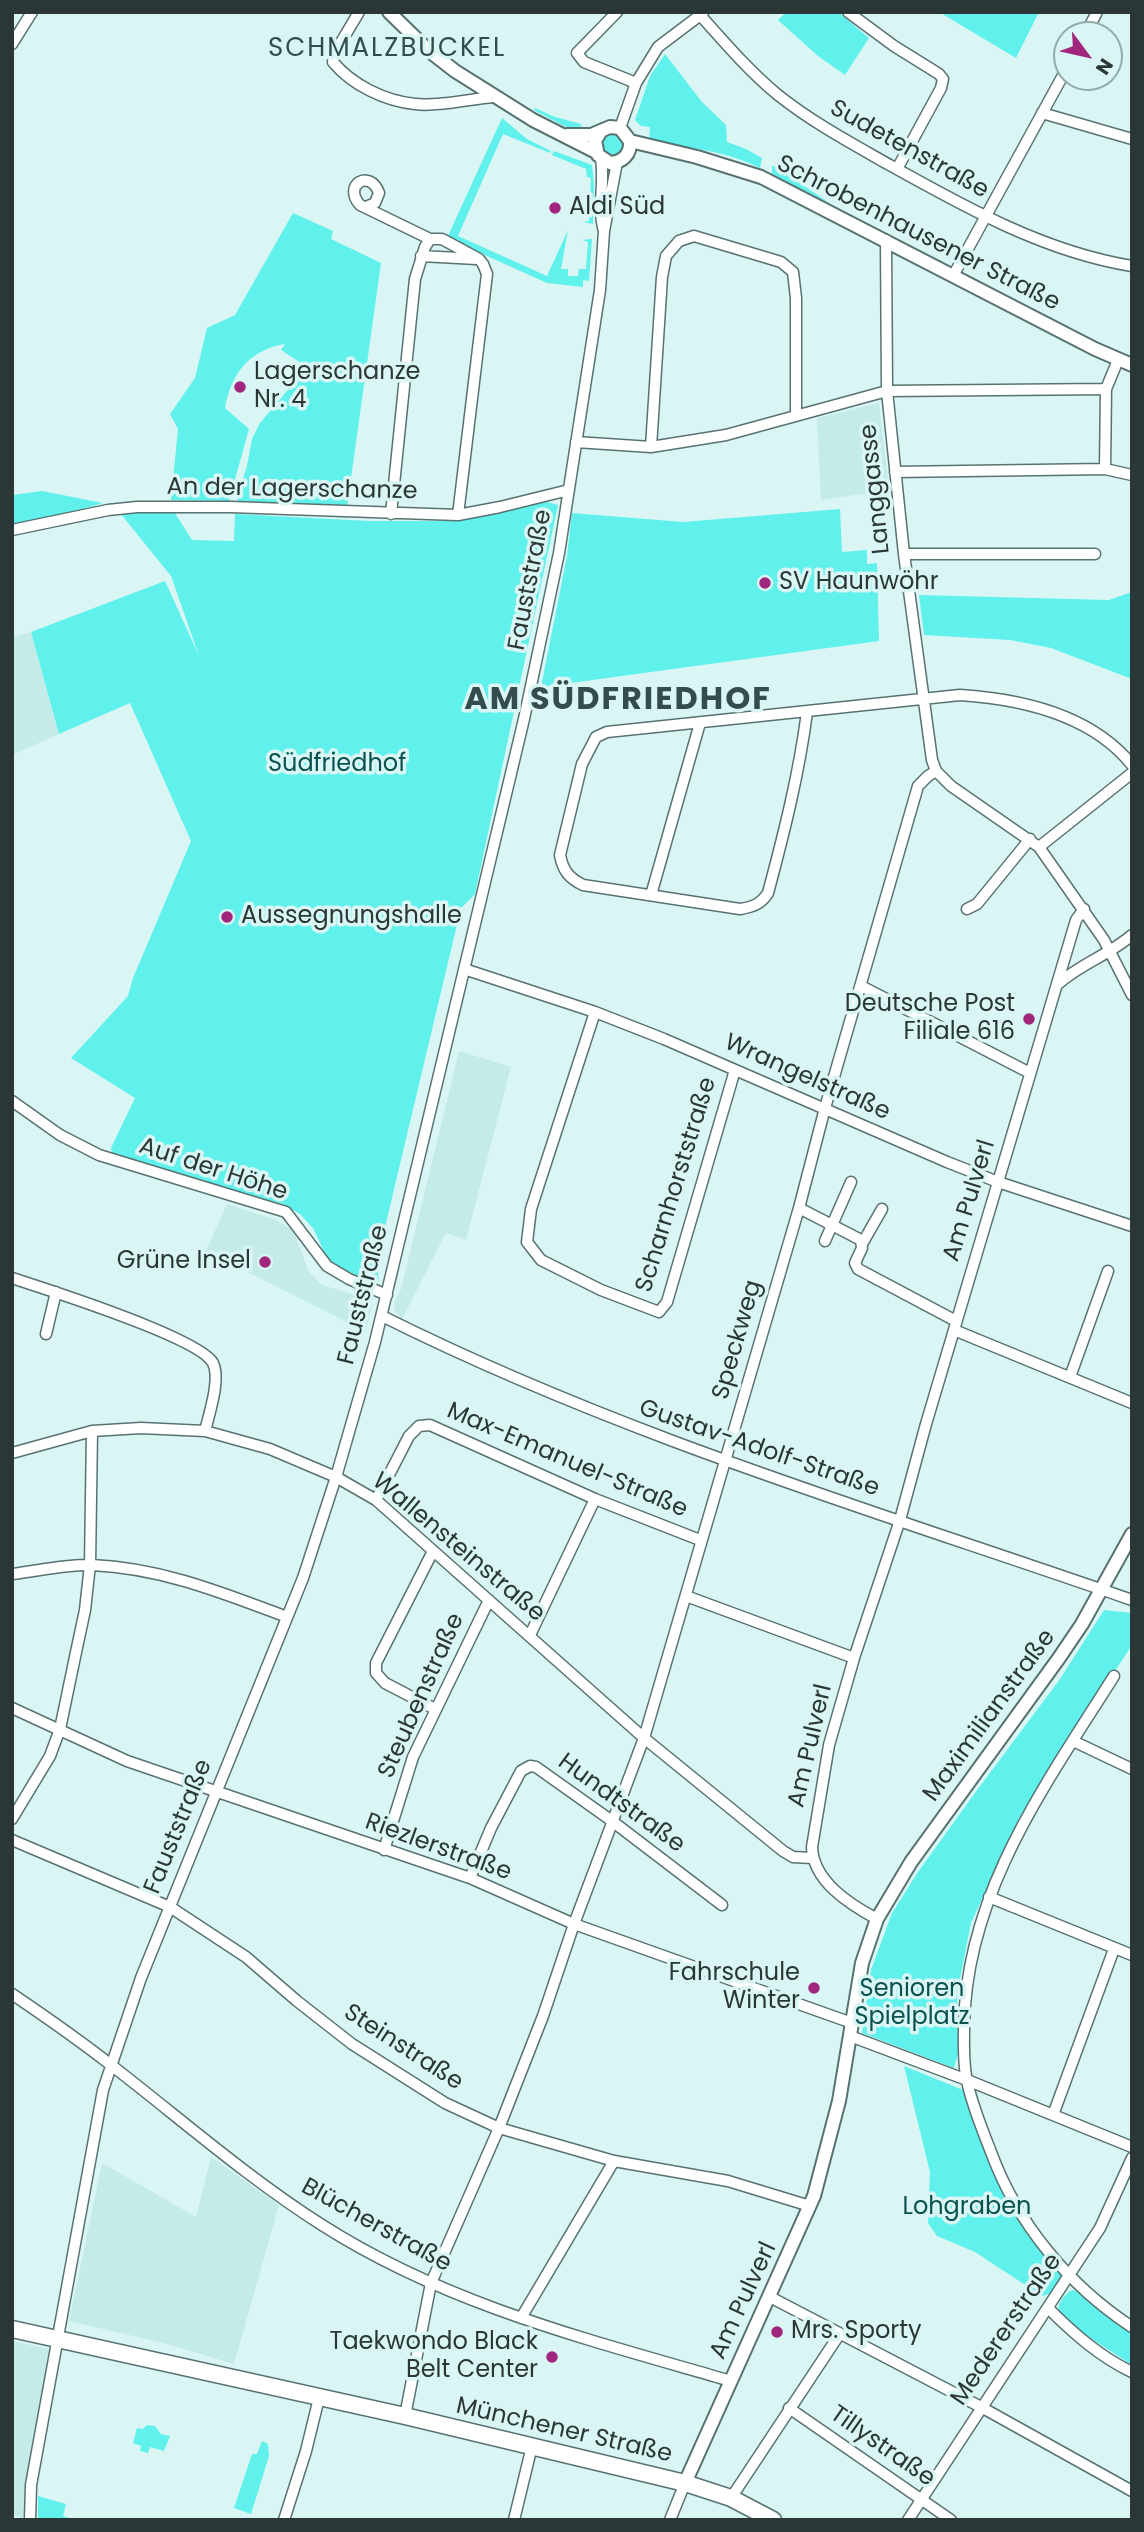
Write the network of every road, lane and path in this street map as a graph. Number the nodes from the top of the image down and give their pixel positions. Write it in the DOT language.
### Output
graph roads {
  1 [pos="32,12"];
  2 [pos="359,12"];
  3 [pos="389,12"];
  4 [pos="617,12"];
  5 [pos="848,12"];
  6 [pos="702,13"];
  7 [pos="12,44"];
  8 [pos="636,83"];
  9 [pos="1054,91"];
  10 [pos="493,97"];
  11 [pos="1042,113"];
  12 [pos="620,128"];
  13 [pos="601,131"];
  14 [pos="566,135"];
  15 [pos="1132,139"];
  16 [pos="630,141"];
  17 [pos="679,153"];
  18 [pos="599,155"];
  19 [pos="622,159"];
  20 [pos="897,169"];
  21 [pos="366,207"];
  22 [pos="986,216"];
  23 [pos="604,231"];
  24 [pos="429,239"];
  25 [pos="886,240"];
  26 [pos="421,256"];
  27 [pos="478,259"];
  28 [pos="1132,265"];
  29 [pos="953,276"];
  30 [pos="1118,360"];
  31 [pos="1132,365"];
  32 [pos="1106,389"];
  33 [pos="887,391"];
  34 [pos="796,415"];
  35 [pos="576,442"];
  36 [pos="651,447"];
  37 [pos="1105,469"];
  38 [pos="895,472"];
  39 [pos="1132,475"];
  40 [pos="569,490"];
  41 [pos="391,514"];
  42 [pos="458,515"];
  43 [pos="12,530"];
  44 [pos="904,554"];
  45 [pos="1095,554"];
  46 [pos="923,697"];
  47 [pos="807,712"];
  48 [pos="700,723"];
  49 [pos="1132,765"];
  50 [pos="936,771"];
  51 [pos="1132,773"];
  52 [pos="1030,839"];
  53 [pos="1039,847"];
  54 [pos="651,895"];
  55 [pos="967,909"];
  56 [pos="1084,909"];
  57 [pos="1132,935"];
  58 [pos="1110,951"];
  59 [pos="464,969"];
  60 [pos="1058,984"];
  61 [pos="862,986"];
  62 [pos="1132,996"];
  63 [pos="595,1012"];
  64 [pos="734,1070"];
  65 [pos="1030,1073"];
  66 [pos="12,1101"];
  67 [pos="825,1108"];
  68 [pos="851,1182"];
  69 [pos="998,1182"];
  70 [pos="799,1208"];
  71 [pos="882,1209"];
  72 [pos="832,1225"];
  73 [pos="1132,1226"];
  74 [pos="825,1241"];
  75 [pos="862,1244"];
  76 [pos="1108,1271"];
  77 [pos="12,1278"];
  78 [pos="55,1292"];
  79 [pos="387,1295"];
  80 [pos="382,1316"];
  81 [pos="955,1325"];
  82 [pos="46,1334"];
  83 [pos="1070,1377"];
  84 [pos="1132,1403"];
  85 [pos="92,1431"];
  86 [pos="205,1431"];
  87 [pos="12,1453"];
  88 [pos="724,1461"];
  89 [pos="336,1478"];
  90 [pos="595,1499"];
  91 [pos="376,1500"];
  92 [pos="900,1520"];
  93 [pos="1132,1534"];
  94 [pos="700,1540"];
  95 [pos="433,1551"];
  96 [pos="90,1565"];
  97 [pos="12,1574"];
  98 [pos="1101,1589"];
  99 [pos="686,1596"];
  100 [pos="489,1600"];
  101 [pos="1132,1600"];
  102 [pos="287,1617"];
  103 [pos="530,1635"];
  104 [pos="854,1658"];
  105 [pos="1114,1676"];
  106 [pos="12,1708"];
  107 [pos="435,1709"];
  108 [pos="60,1729"];
  109 [pos="644,1738"];
  110 [pos="1073,1741"];
  111 [pos="1132,1769"];
  112 [pos="215,1793"];
  113 [pos="12,1819"];
  114 [pos="612,1821"];
  115 [pos="12,1840"];
  116 [pos="384,1850"];
  117 [pos="812,1858"];
  118 [pos="470,1878"];
  119 [pos="989,1897"];
  120 [pos="722,1905"];
  121 [pos="170,1907"];
  122 [pos="877,1919"];
  123 [pos="574,1924"];
  124 [pos="1114,1949"];
  125 [pos="1132,1955"];
  126 [pos="12,1994"];
  127 [pos="852,2023"];
  128 [pos="850,2036"];
  129 [pos="110,2064"];
  130 [pos="967,2080"];
  131 [pos="1053,2115"];
  132 [pos="499,2127"];
  133 [pos="1132,2147"];
  134 [pos="1132,2158"];
  135 [pos="614,2161"];
  136 [pos="810,2206"];
  137 [pos="1068,2277"];
  138 [pos="431,2283"];
  139 [pos="770,2297"];
  140 [pos="1048,2308"];
  141 [pos="521,2318"];
  142 [pos="1132,2327"];
  143 [pos="12,2329"];
  144 [pos="839,2335"];
  145 [pos="57,2339"];
  146 [pos="1132,2372"];
  147 [pos="731,2381"];
  148 [pos="319,2398"];
  149 [pos="981,2407"];
  150 [pos="789,2408"];
  151 [pos="405,2416"];
  152 [pos="532,2446"];
  153 [pos="685,2483"];
  154 [pos="1132,2491"];
  155 [pos="731,2498"];
  156 [pos="921,2499"];
  157 [pos="30,2520"];
  158 [pos="284,2520"];
  159 [pos="514,2520"];
  160 [pos="670,2520"];
  161 [pos="773,2520"];
  162 [pos="908,2520"];
  163 [pos="951,2520"];
  1 -- 7 [label="street"];
  2 -- 10 [label="street"];
  3 -- 10 [label="street"];
  4 -- 8 [label="street"];
  5 -- 20 [label="street"];
  6 -- 8 [label="street"];
  6 -- 20 [label="street, Sudetenstraße"];
  8 -- 12 [label="street"];
  9 -- 11 [label="street"];
  10 -- 14 [label="street"];
  11 -- 15 [label="street"];
  11 -- 22 [label="street"];
  12 -- 13 [label="street"];
  12 -- 16 [label="street"];
  13 -- 14 [label="street"];
  13 -- 18 [label="street"];
  14 -- 18 [label="street"];
  16 -- 17 [label="street, Schrobenhausener Straße"];
  16 -- 19 [label="street"];
  17 -- 19 [label="street, Schrobenhausener Straße"];
  17 -- 25 [label="street, Schrobenhausener Straße"];
  18 -- 19 [label="street"];
  18 -- 23 [label="street, Fauststraße"];
  19 -- 23 [label="street, Fauststraße"];
  20 -- 22 [label="street, Sudetenstraße"];
  21 -- 24 [label="street"];
  22 -- 28 [label="street, Sudetenstraße"];
  22 -- 29 [label="street"];
  23 -- 35 [label="street, Fauststraße"];
  24 -- 26 [label="street"];
  24 -- 27 [label="street"];
  25 -- 29 [label="street, Schrobenhausener Straße"];
  25 -- 33 [label="street, Langgasse"];
  26 -- 27 [label="street"];
  26 -- 41 [label="street"];
  27 -- 42 [label="street"];
  29 -- 30 [label="street, Schrobenhausener Straße"];
  30 -- 31 [label="street, Schrobenhausener Straße"];
  30 -- 32 [label="street"];
  32 -- 33 [label="street"];
  32 -- 37 [label="street"];
  33 -- 34 [label="street"];
  33 -- 38 [label="street, Langgasse"];
  34 -- 36 [label="street"];
  34 -- 36 [label="street"];
  35 -- 36 [label="street"];
  35 -- 40 [label="street, Fauststraße"];
  37 -- 38 [label="street"];
  37 -- 39 [label="street"];
  38 -- 44 [label="street, Langgasse"];
  40 -- 42 [label="street, An der Lagerschanze"];
  40 -- 59 [label="street, Fauststraße"];
  41 -- 42 [label="street, An der Lagerschanze"];
  41 -- 43 [label="street, An der Lagerschanze"];
  44 -- 45 [label="street"];
  44 -- 46 [label="street, Langgasse"];
  46 -- 47 [label="street"];
  46 -- 49 [label="street"];
  46 -- 50 [label="street, Langgasse"];
  47 -- 48 [label="street"];
  47 -- 54 [label="street"];
  48 -- 54 [label="street"];
  48 -- 54 [label="street"];
  50 -- 52 [label="street"];
  50 -- 61 [label="street, Speckweg"];
  51 -- 53 [label="street"];
  52 -- 53 [label="street"];
  52 -- 55 [label="street"];
  53 -- 56 [label="street"];
  56 -- 58 [label="street"];
  56 -- 60 [label="street, Am Pulverl"];
  57 -- 58 [label="street"];
  58 -- 60 [label="street"];
  58 -- 62 [label="street"];
  59 -- 63 [label="street, Wrangelstraße"];
  59 -- 79 [label="street, Fauststraße"];
  60 -- 65 [label="street, Am Pulverl"];
  61 -- 65 [label="street"];
  61 -- 67 [label="street, Speckweg"];
  63 -- 64 [label="street, Wrangelstraße"];
  63 -- 64 [label="street, Scharnhorststraße"];
  64 -- 67 [label="street, Wrangelstraße"];
  65 -- 69 [label="street, Am Pulverl"];
  66 -- 79 [label="street, Auf der Höhe"];
  67 -- 69 [label="street, Wrangelstraße"];
  67 -- 70 [label="street, Speckweg"];
  68 -- 72 [label="street"];
  69 -- 73 [label="street, Wrangelstraße"];
  69 -- 81 [label="street, Am Pulverl"];
  70 -- 72 [label="street"];
  70 -- 88 [label="street, Speckweg"];
  71 -- 75 [label="street"];
  72 -- 74 [label="street"];
  72 -- 75 [label="street"];
  75 -- 81 [label="street"];
  76 -- 83 [label="street"];
  77 -- 78 [label="street"];
  78 -- 82 [label="street"];
  78 -- 86 [label="street"];
  79 -- 80 [label="street, Fauststraße"];
  80 -- 88 [label="street, Gustav-Adolf-Straße"];
  80 -- 89 [label="street, Fauststraße"];
  81 -- 83 [label="street"];
  81 -- 92 [label="street, Am Pulverl"];
  83 -- 84 [label="street"];
  85 -- 86 [label="street, Wallensteinstraße"];
  85 -- 87 [label="street, Wallensteinstraße"];
  85 -- 96 [label="street"];
  86 -- 89 [label="street, Wallensteinstraße"];
  88 -- 92 [label="street, Gustav-Adolf-Straße"];
  88 -- 94 [label="street, Speckweg"];
  89 -- 91 [label="street, Wallensteinstraße"];
  89 -- 102 [label="street, Fauststraße"];
  90 -- 91 [label="street, Max-Emanuel-Straße"];
  90 -- 94 [label="street, Max-Emanuel-Straße"];
  90 -- 103 [label="street"];
  91 -- 95 [label="street, Wallensteinstraße"];
  92 -- 98 [label="street, Gustav-Adolf-Straße"];
  92 -- 104 [label="street, Am Pulverl"];
  93 -- 98 [label="street, Maximilianstraße"];
  94 -- 99 [label="street, Speckweg"];
  95 -- 100 [label="street, Wallensteinstraße"];
  95 -- 107 [label="street"];
  96 -- 97 [label="street"];
  96 -- 102 [label="street"];
  96 -- 108 [label="street"];
  98 -- 101 [label="street, Gustav-Adolf-Straße"];
  98 -- 122 [label="street, Maximilianstraße"];
  99 -- 104 [label="street"];
  99 -- 109 [label="street, Speckweg"];
  100 -- 103 [label="street, Wallensteinstraße"];
  100 -- 107 [label="street, Steubenstraße"];
  102 -- 112 [label="street, Fauststraße"];
  103 -- 109 [label="street, Wallensteinstraße"];
  104 -- 117 [label="street, Am Pulverl"];
  105 -- 110 [label="street"];
  106 -- 108 [label="street, Riezlerstraße"];
  107 -- 116 [label="street, Steubenstraße"];
  108 -- 112 [label="street, Riezlerstraße"];
  108 -- 113 [label="street"];
  109 -- 114 [label="street, Speckweg"];
  109 -- 117 [label="street, Wallensteinstraße"];
  110 -- 111 [label="street"];
  110 -- 119 [label="street"];
  112 -- 116 [label="street, Riezlerstraße"];
  112 -- 121 [label="street, Fauststraße"];
  114 -- 118 [label="street, Hundtstraße"];
  114 -- 120 [label="street, Hundtstraße"];
  114 -- 123 [label="street, Speckweg"];
  115 -- 121 [label="street, Steinstraße"];
  116 -- 118 [label="street, Riezlerstraße"];
  117 -- 122 [label="street"];
  118 -- 123 [label="street, Riezlerstraße"];
  119 -- 124 [label="street"];
  119 -- 130 [label="street"];
  121 -- 129 [label="street, Fauststraße"];
  121 -- 132 [label="street, Steinstraße"];
  122 -- 127 [label="street, Am Pulverl"];
  123 -- 127 [label="street, Riezlerstraße"];
  123 -- 132 [label="street, Speckweg"];
  124 -- 125 [label="street"];
  124 -- 131 [label="street"];
  126 -- 129 [label="street, Blücherstraße"];
  127 -- 128 [label="street, Am Pulverl"];
  128 -- 130 [label="street"];
  128 -- 136 [label="street, Am Pulverl"];
  129 -- 138 [label="street, Blücherstraße"];
  129 -- 145 [label="street, Fauststraße"];
  130 -- 131 [label="street"];
  130 -- 137 [label="street"];
  131 -- 133 [label="street"];
  132 -- 135 [label="street, Steinstraße"];
  132 -- 138 [label="street, Speckweg"];
  134 -- 137 [label="street, Medererstraße"];
  135 -- 136 [label="street, Steinstraße"];
  135 -- 141 [label="street"];
  136 -- 139 [label="street, Am Pulverl"];
  137 -- 140 [label="street, Medererstraße"];
  137 -- 142 [label="street"];
  138 -- 141 [label="street, Blücherstraße"];
  138 -- 151 [label="street, Speckweg"];
  139 -- 144 [label="street"];
  139 -- 147 [label="street, Am Pulverl"];
  140 -- 146 [label="street"];
  140 -- 149 [label="street, Medererstraße"];
  141 -- 147 [label="street, Blücherstraße"];
  143 -- 145 [label="main road, Münchener Straße"];
  144 -- 149 [label="street"];
  144 -- 150 [label="street"];
  145 -- 148 [label="main road, Münchener Straße"];
  145 -- 157 [label="street, Fauststraße"];
  147 -- 153 [label="street, Am Pulverl"];
  148 -- 151 [label="main road, Münchener Straße"];
  148 -- 158 [label="street"];
  149 -- 154 [label="street"];
  149 -- 156 [label="street, Medererstraße"];
  150 -- 155 [label="street"];
  150 -- 156 [label="street, Tillystraße"];
  151 -- 152 [label="main road, Münchener Straße"];
  152 -- 153 [label="main road, Münchener Straße"];
  152 -- 159 [label="street"];
  153 -- 155 [label="main road, Münchener Straße"];
  153 -- 160 [label="street"];
  155 -- 161 [label="main road, Münchener Straße"];
  156 -- 162 [label="street, Medererstraße"];
  156 -- 163 [label="street, Tillystraße"];
}
